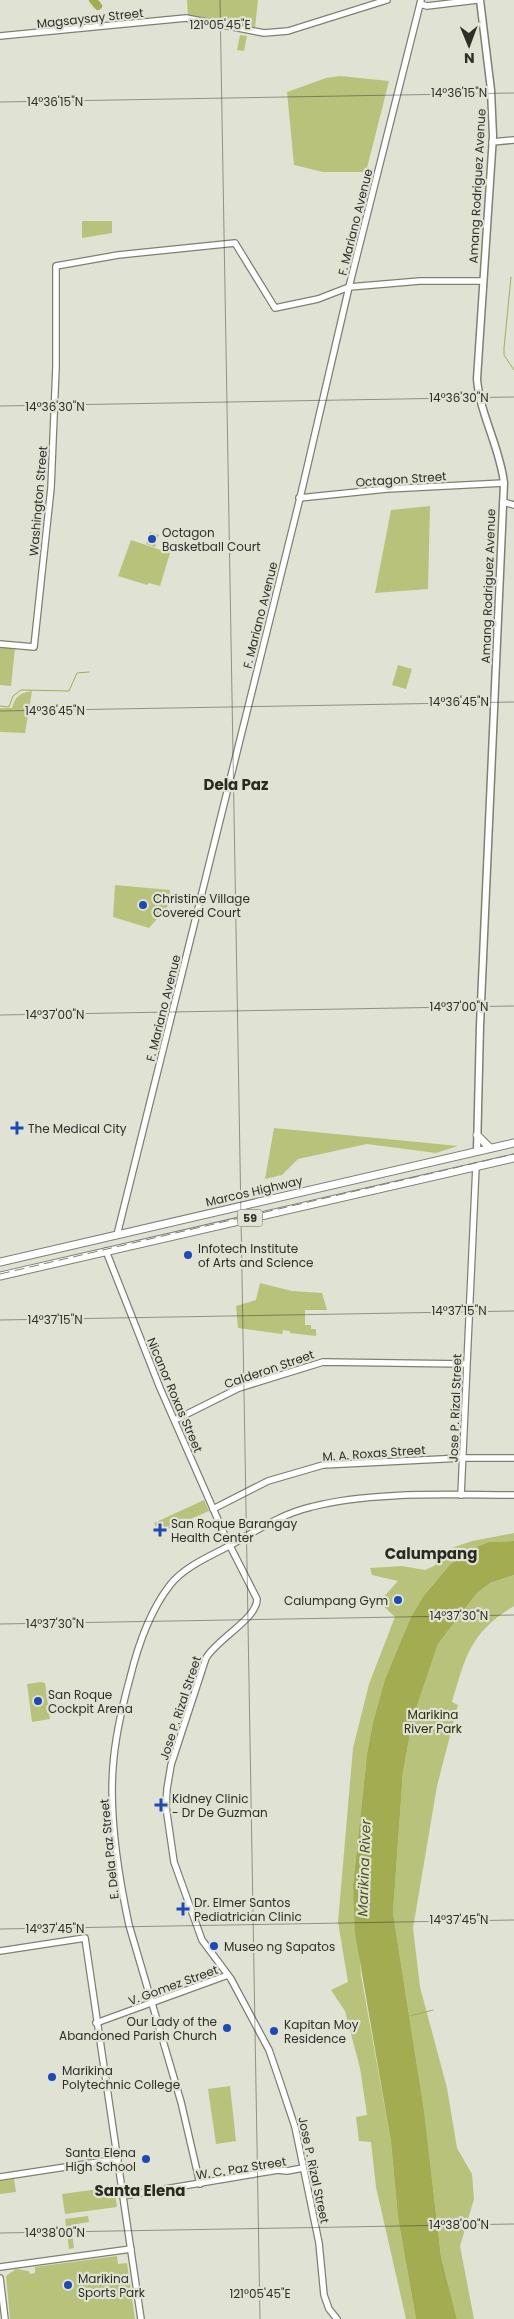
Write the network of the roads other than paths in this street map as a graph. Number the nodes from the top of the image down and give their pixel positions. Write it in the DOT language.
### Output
graph roads {
  1 [pos="387,0"];
  2 [pos="478,0"];
  3 [pos="420,1"];
  4 [pos="0,36"];
  5 [pos="514,140"];
  6 [pos="492,142"];
  7 [pos="483,281"];
  8 [pos="349,287"];
  9 [pos="504,483"];
  10 [pos="299,498"];
  11 [pos="502,502"];
  12 [pos="514,505"];
  13 [pos="0,644"];
  14 [pos="477,1134"];
  15 [pos="514,1143"];
  16 [pos="490,1148"];
  17 [pos="478,1151"];
  18 [pos="514,1158"];
  19 [pos="476,1166"];
  20 [pos="349,1181"];
  21 [pos="353,1195"];
  22 [pos="185,1219"];
  23 [pos="192,1231"];
  24 [pos="184,1233"];
  25 [pos="117,1235"];
  26 [pos="106,1251"];
  27 [pos="0,1262"];
  28 [pos="0,1276"];
  29 [pos="466,1364"];
  30 [pos="175,1420"];
  31 [pos="462,1458"];
  32 [pos="514,1458"];
  33 [pos="461,1495"];
  34 [pos="514,1495"];
  35 [pos="213,1509"];
  36 [pos="230,1546"];
  37 [pos="0,1951"];
  38 [pos="228,1975"];
  39 [pos="150,2004"];
  40 [pos="96,2023"];
  41 [pos="118,2159"];
  42 [pos="303,2168"];
  43 [pos="0,2177"];
  44 [pos="200,2184"];
  45 [pos="122,2196"];
  46 [pos="131,2249"];
  47 [pos="0,2267"];
  48 [pos="0,2278"];
  49 [pos="5,2319"];
  50 [pos="141,2319"];
  51 [pos="337,2319"];
  1 -- 4 [label="street, Magsaysay Street"];
  2 -- 3 [label="street"];
  2 -- 6 [label="main road, Amang Rodriguez Avenue"];
  3 -- 8 [label="street, F. Mariano Avenue"];
  5 -- 6 [label="street"];
  6 -- 7 [label="main road, Amang Rodriguez Avenue"];
  7 -- 8 [label="street"];
  7 -- 9 [label="main road, Amang Rodriguez Avenue"];
  8 -- 10 [label="street, F. Mariano Avenue"];
  8 -- 13 [label="street, Washington Street"];
  9 -- 10 [label="street, Octagon Street"];
  9 -- 11 [label="main road, Amang Rodriguez Avenue"];
  10 -- 25 [label="street, F. Mariano Avenue"];
  11 -- 12 [label="street"];
  11 -- 14 [label="main road, Amang Rodriguez Avenue"];
  14 -- 16 [label="main road"];
  14 -- 17 [label="main road, Amang Rodriguez Avenue"];
  15 -- 16 [label="main road, Marcos Highway / 59"];
  16 -- 17 [label="main road, Marcos Highway / 59"];
  17 -- 20 [label="main road, Marcos Highway / 59"];
  18 -- 19 [label="main road, Marcos Highway / 59"];
  19 -- 21 [label="main road, Marcos Highway / 59"];
  19 -- 29 [label="street, Jose P. Rizal Street"];
  20 -- 21 [label="main road"];
  20 -- 22 [label="main road, Marcos Highway / 59"];
  21 -- 23 [label="main road, Marcos Highway / 59"];
  22 -- 23 [label="main road"];
  22 -- 24 [label="main road"];
  22 -- 25 [label="main road, Marcos Highway / 59"];
  23 -- 24 [label="main road, Marcos Highway / 59"];
  24 -- 26 [label="main road, Marcos Highway / 59"];
  25 -- 27 [label="main road, Marcos Highway / 59"];
  26 -- 28 [label="main road, Marcos Highway / 59"];
  26 -- 30 [label="street, Nicanor Roxas Street"];
  29 -- 30 [label="street, Calderon Street"];
  29 -- 31 [label="street, Jose P. Rizal Street"];
  30 -- 35 [label="street, Nicanor Roxas Street"];
  31 -- 32 [label="street, M. A. Roxas Street"];
  31 -- 33 [label="street, Jose P. Rizal Street"];
  31 -- 35 [label="street, M. A. Roxas Street"];
  33 -- 34 [label="street"];
  33 -- 36 [label="street"];
  35 -- 36 [label="street, Nicanor Roxas Street"];
  36 -- 38 [label="street, Jose P. Rizal Street"];
  36 -- 39 [label="street, E. Dela Paz Street"];
  37 -- 40 [label="street"];
  38 -- 39 [label="street, V. Gomez Street"];
  38 -- 42 [label="street, Jose P. Rizal Street"];
  39 -- 40 [label="street, V. Gomez Street"];
  39 -- 44 [label="street, E. Dela Paz Street"];
  40 -- 41 [label="street"];
  41 -- 43 [label="street"];
  41 -- 45 [label="street"];
  42 -- 44 [label="street, W. C. Paz Street"];
  42 -- 51 [label="street, Jose P. Rizal Street"];
  44 -- 45 [label="street, W. C. Paz Street"];
  45 -- 46 [label="street"];
  46 -- 47 [label="street"];
  46 -- 50 [label="street"];
  48 -- 49 [label="street"];
}
